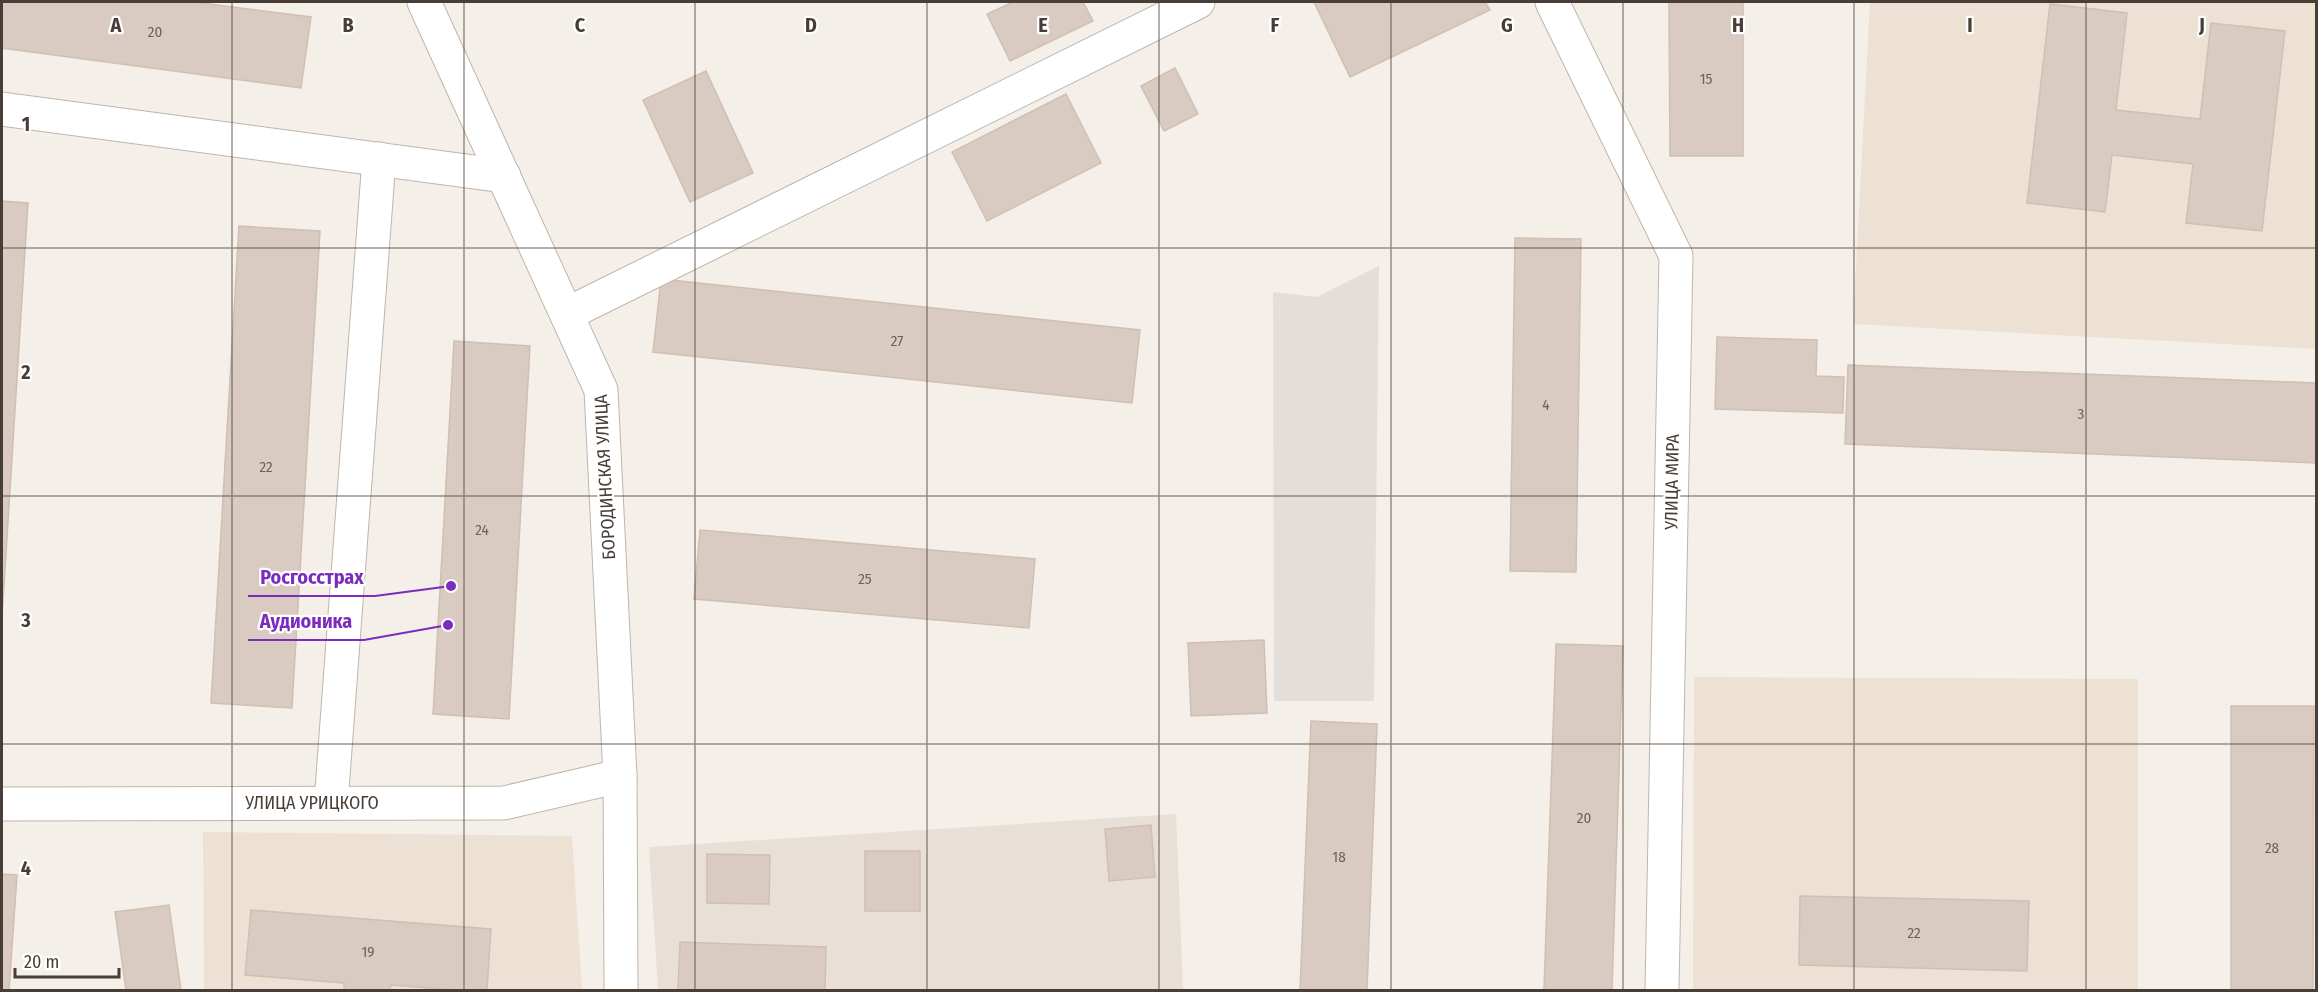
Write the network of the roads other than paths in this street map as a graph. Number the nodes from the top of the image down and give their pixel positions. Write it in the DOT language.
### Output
graph roads {
  1 [pos="424,2"];
  2 [pos="1198,2"];
  3 [pos="1552,2"];
  4 [pos="2,109"];
  5 [pos="379,159"];
  6 [pos="504,176"];
  7 [pos="567,314"];
  8 [pos="620,776"];
  9 [pos="331,803"];
  10 [pos="2,804"];
  11 [pos="621,990"];
  12 [pos="1662,990"];
  1 -- 6 [label="street, БОРОДИНСКАЯ УЛИЦА"];
  2 -- 7 [label="street"];
  3 -- 12 [label="street, УЛИЦА МИРА"];
  4 -- 5 [label="street"];
  5 -- 6 [label="street"];
  5 -- 9 [label="street"];
  6 -- 7 [label="street, БОРОДИНСКАЯ УЛИЦА"];
  7 -- 8 [label="street, БОРОДИНСКАЯ УЛИЦА"];
  8 -- 9 [label="street, УЛИЦА УРИЦКОГО"];
  8 -- 11 [label="street, БОРОДИНСКАЯ УЛИЦА"];
  9 -- 10 [label="street, УЛИЦА УРИЦКОГО"];
}
